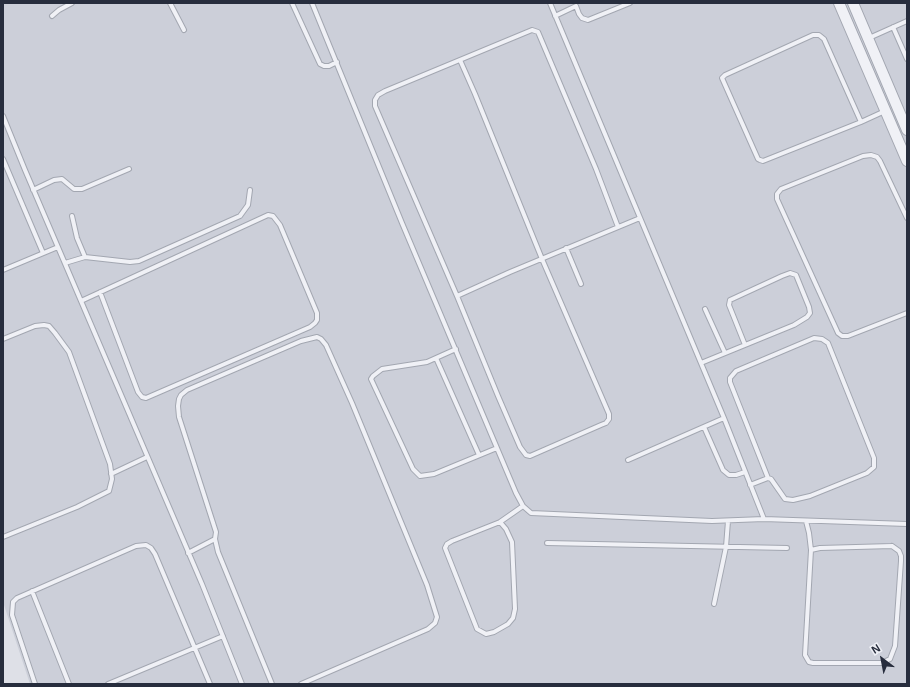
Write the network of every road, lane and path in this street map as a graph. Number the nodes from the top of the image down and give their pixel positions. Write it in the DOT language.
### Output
graph roads {
  1 [pos="72,3"];
  2 [pos="170,3"];
  3 [pos="292,3"];
  4 [pos="312,3"];
  5 [pos="550,3"];
  6 [pos="630,3"];
  7 [pos="839,3"];
  8 [pos="853,3"];
  9 [pos="575,5"];
  10 [pos="52,16"];
  11 [pos="555,16"];
  12 [pos="907,21"];
  13 [pos="893,27"];
  14 [pos="184,30"];
  15 [pos="868,38"];
  16 [pos="907,58"];
  17 [pos="460,60"];
  18 [pos="337,62"];
  19 [pos="886,111"];
  20 [pos="3,116"];
  21 [pos="861,122"];
  22 [pos="907,130"];
  23 [pos="3,159"];
  24 [pos="907,162"];
  25 [pos="129,169"];
  26 [pos="33,190"];
  27 [pos="250,190"];
  28 [pos="72,216"];
  29 [pos="640,218"];
  30 [pos="907,218"];
  31 [pos="618,227"];
  32 [pos="58,247"];
  33 [pos="566,248"];
  34 [pos="43,253"];
  35 [pos="85,257"];
  36 [pos="542,258"];
  37 [pos="65,263"];
  38 [pos="3,270"];
  39 [pos="581,284"];
  40 [pos="100,292"];
  41 [pos="457,296"];
  42 [pos="81,301"];
  43 [pos="706,309"];
  44 [pos="907,313"];
  45 [pos="3,339"];
  46 [pos="745,345"];
  47 [pos="456,350"];
  48 [pos="725,353"];
  49 [pos="436,358"];
  50 [pos="701,363"];
  51 [pos="724,418"];
  52 [pos="704,427"];
  53 [pos="497,448"];
  54 [pos="479,455"];
  55 [pos="147,457"];
  56 [pos="628,460"];
  57 [pos="745,472"];
  58 [pos="111,474"];
  59 [pos="768,478"];
  60 [pos="750,485"];
  61 [pos="523,506"];
  62 [pos="764,519"];
  63 [pos="728,521"];
  64 [pos="806,521"];
  65 [pos="500,522"];
  66 [pos="907,524"];
  67 [pos="3,537"];
  68 [pos="215,539"];
  69 [pos="547,543"];
  70 [pos="726,546"];
  71 [pos="787,548"];
  72 [pos="811,550"];
  73 [pos="188,553"];
  74 [pos="32,591"];
  75 [pos="714,604"];
  76 [pos="223,636"];
  77 [pos="194,648"];
  78 [pos="35,684"];
  79 [pos="70,684"];
  80 [pos="108,684"];
  81 [pos="210,684"];
  82 [pos="242,684"];
  83 [pos="272,684"];
  84 [pos="301,684"];
  1 -- 10 [label="lane"];
  2 -- 14 [label="lane"];
  3 -- 18 [label="lane"];
  4 -- 18 [label="lane"];
  5 -- 11 [label="lane"];
  6 -- 9 [label="lane"];
  7 -- 19 [label="street"];
  8 -- 15 [label="street"];
  9 -- 11 [label="lane"];
  11 -- 29 [label="lane"];
  12 -- 13 [label="lane"];
  13 -- 15 [label="lane"];
  13 -- 16 [label="lane"];
  15 -- 22 [label="street"];
  17 -- 31 [label="lane"];
  17 -- 36 [label="lane"];
  17 -- 41 [label="lane"];
  18 -- 47 [label="lane"];
  19 -- 21 [label="lane"];
  19 -- 24 [label="street"];
  20 -- 26 [label="lane"];
  21 -- 21 [label="lane"];
  23 -- 34 [label="lane"];
  25 -- 26 [label="lane"];
  26 -- 32 [label="lane"];
  27 -- 35 [label="lane"];
  28 -- 35 [label="lane"];
  29 -- 31 [label="lane"];
  29 -- 50 [label="lane"];
  30 -- 44 [label="lane"];
  31 -- 33 [label="lane"];
  32 -- 34 [label="lane"];
  32 -- 37 [label="lane"];
  33 -- 36 [label="lane"];
  33 -- 39 [label="lane"];
  34 -- 38 [label="lane"];
  35 -- 37 [label="lane"];
  36 -- 41 [label="lane"];
  36 -- 41 [label="lane"];
  37 -- 42 [label="lane"];
  40 -- 40 [label="lane"];
  40 -- 42 [label="lane"];
  42 -- 55 [label="lane"];
  43 -- 48 [label="lane"];
  45 -- 58 [label="lane"];
  46 -- 46 [label="lane"];
  46 -- 48 [label="lane"];
  47 -- 49 [label="lane"];
  47 -- 53 [label="lane"];
  48 -- 50 [label="lane"];
  49 -- 54 [label="lane"];
  49 -- 54 [label="lane"];
  50 -- 51 [label="lane"];
  51 -- 52 [label="lane"];
  51 -- 57 [label="lane"];
  52 -- 56 [label="lane"];
  52 -- 57 [label="lane"];
  53 -- 54 [label="lane"];
  53 -- 61 [label="lane"];
  55 -- 58 [label="lane"];
  55 -- 73 [label="lane"];
  57 -- 60 [label="lane"];
  58 -- 67 [label="lane"];
  59 -- 59 [label="lane"];
  59 -- 60 [label="lane"];
  60 -- 62 [label="lane"];
  61 -- 63 [label="lane"];
  61 -- 65 [label="lane"];
  62 -- 63 [label="lane"];
  62 -- 64 [label="lane"];
  63 -- 70 [label="lane"];
  64 -- 66 [label="lane"];
  64 -- 72 [label="lane"];
  65 -- 65 [label="lane"];
  68 -- 73 [label="lane"];
  68 -- 83 [label="lane"];
  68 -- 84 [label="lane"];
  69 -- 70 [label="lane"];
  70 -- 71 [label="lane"];
  70 -- 75 [label="lane"];
  72 -- 72 [label="lane"];
  73 -- 76 [label="lane"];
  74 -- 77 [label="lane"];
  74 -- 78 [label="lane"];
  74 -- 79 [label="lane"];
  76 -- 77 [label="lane"];
  76 -- 82 [label="lane"];
  77 -- 80 [label="lane"];
  77 -- 81 [label="lane"];
}
